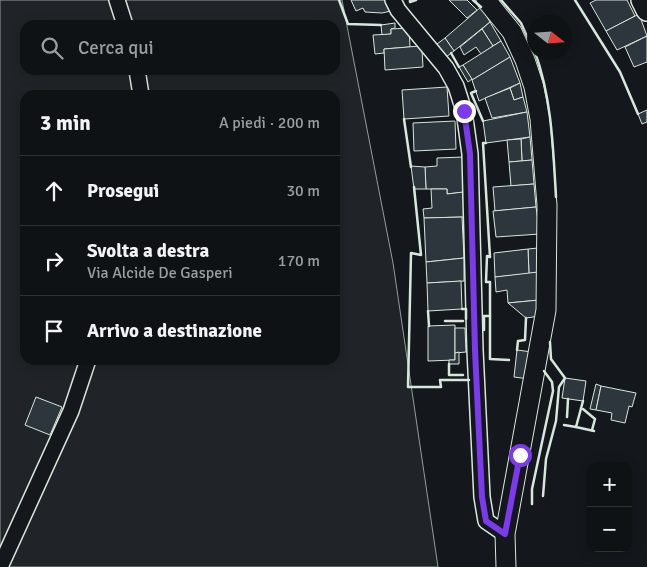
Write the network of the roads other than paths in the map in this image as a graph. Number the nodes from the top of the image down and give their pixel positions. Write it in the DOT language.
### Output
graph roads {
  1 [pos="117,0"];
  2 [pos="393,0"];
  3 [pos="486,0"];
  4 [pos="642,0"];
  5 [pos="647,10"];
  6 [pos="123,20"];
  7 [pos="138,75"];
  8 [pos="140,90"];
  9 [pos="86,365"];
  10 [pos="505,534"];
  11 [pos="0,567"];
  12 [pos="506,567"];
  1 -- 6 [label="street"];
  2 -- 10 [label="street"];
  3 -- 10 [label="street"];
  4 -- 5 [label="main road"];
  7 -- 8 [label="street"];
  9 -- 11 [label="street"];
  10 -- 12 [label="street"];
}
